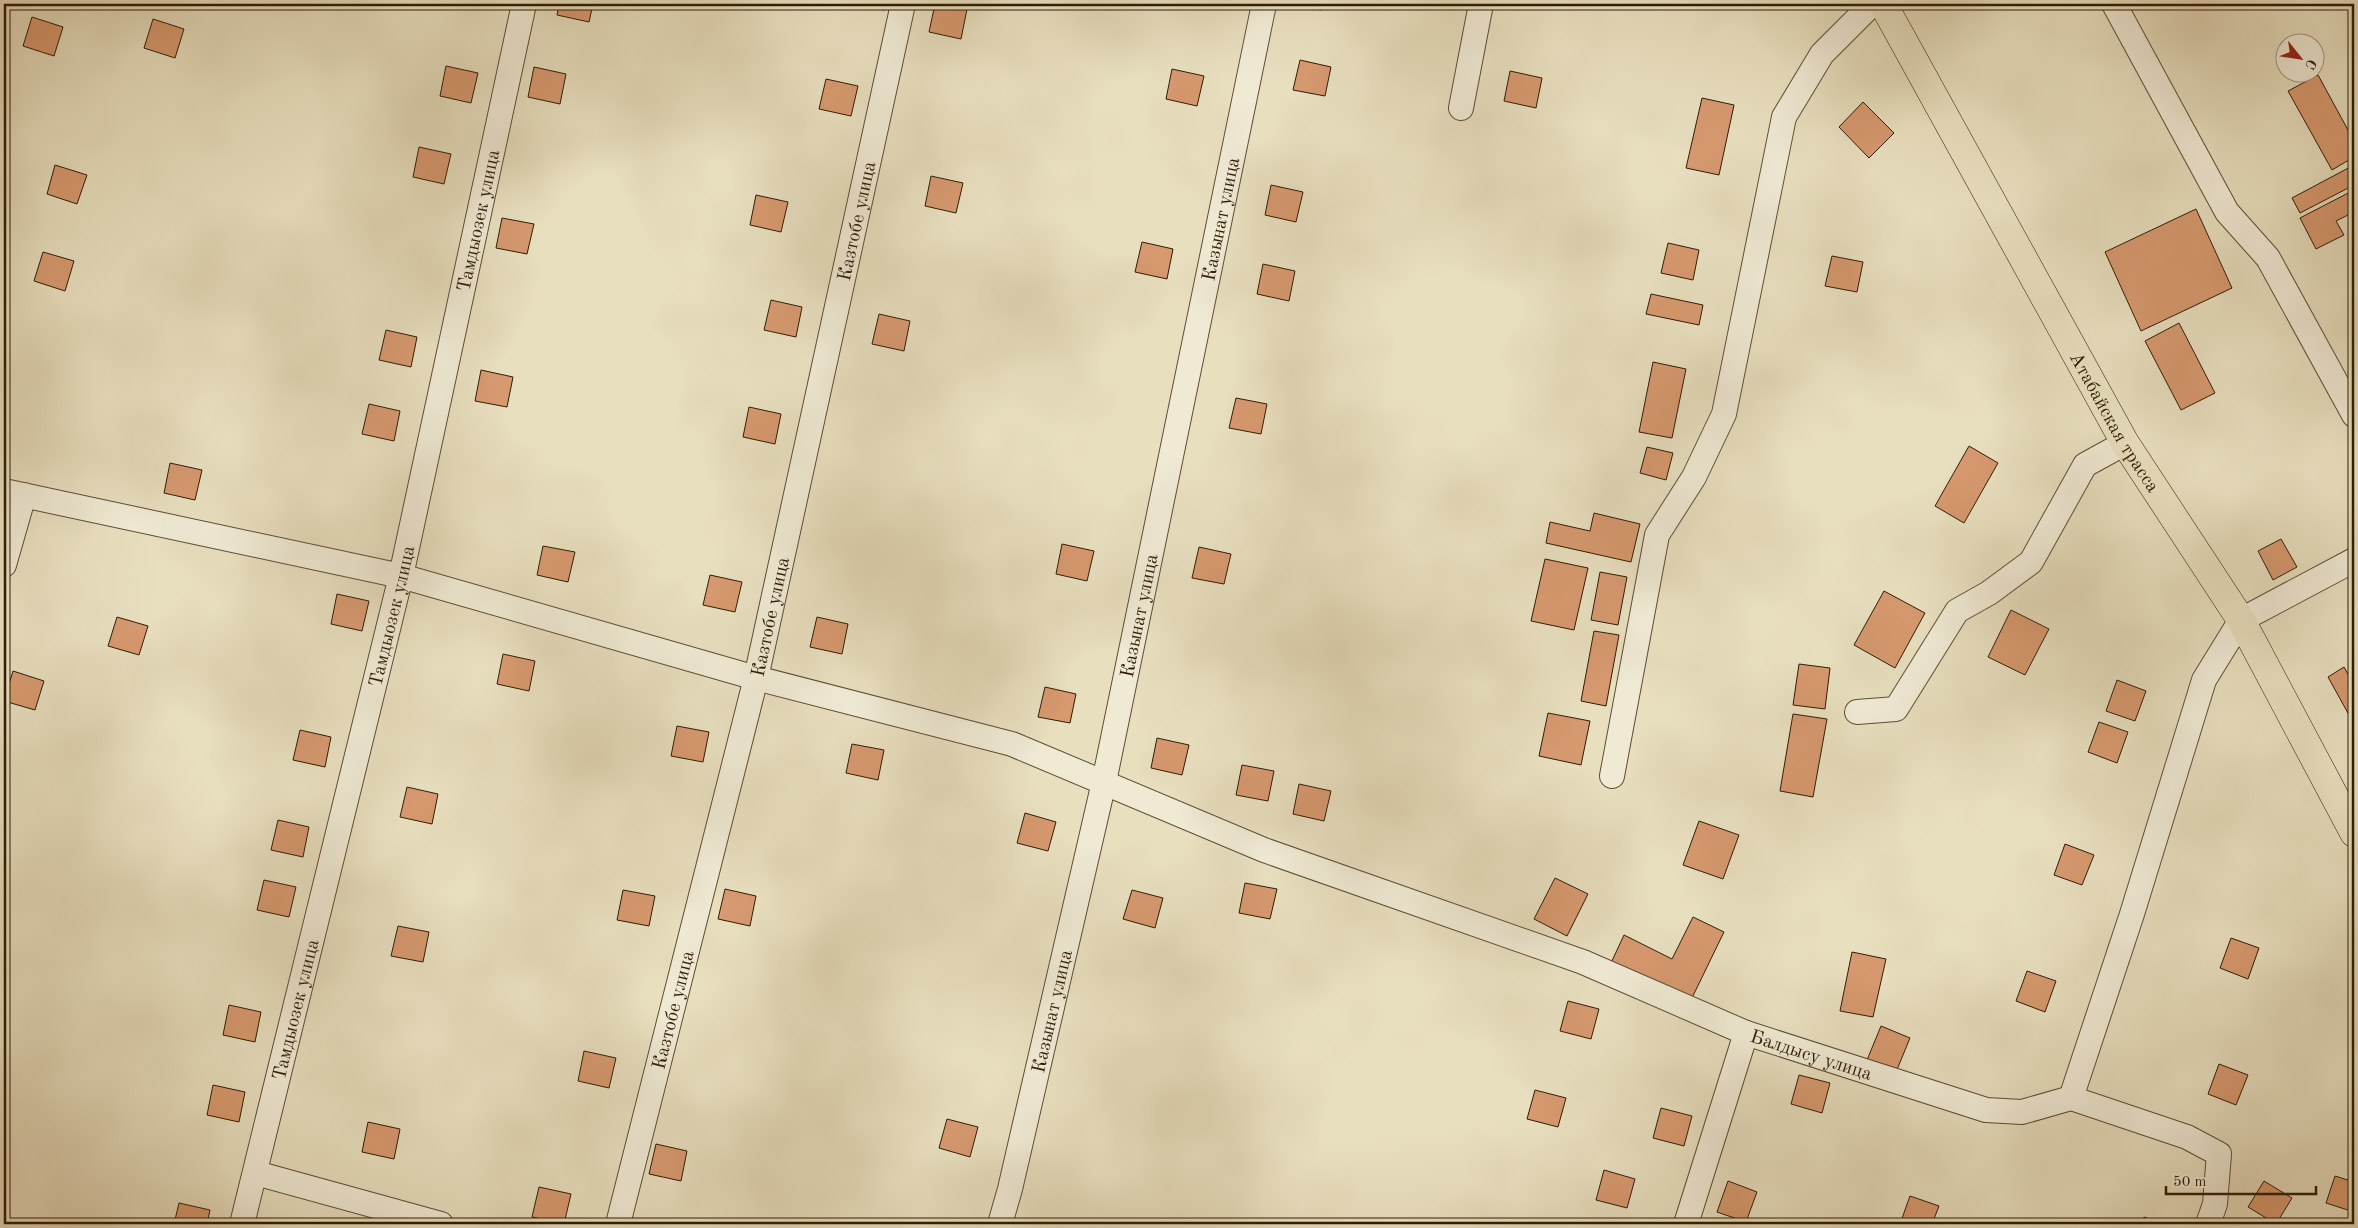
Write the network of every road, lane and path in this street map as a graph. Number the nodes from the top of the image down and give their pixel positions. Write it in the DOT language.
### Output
graph roads {
  1 [pos="524,4"];
  2 [pos="903,4"];
  3 [pos="1264,4"];
  4 [pos="1481,4"];
  5 [pos="1872,4"];
  6 [pos="1883,4"];
  7 [pos="2114,4"];
  8 [pos="1461,108"];
  9 [pos="2354,416"];
  10 [pos="2125,443"];
  11 [pos="14,493"];
  12 [pos="2354,560"];
  13 [pos="4,565"];
  14 [pos="401,576"];
  15 [pos="2241,620"];
  16 [pos="756,678"];
  17 [pos="1857,712"];
  18 [pos="1612,776"];
  19 [pos="1104,782"];
  20 [pos="2354,833"];
  21 [pos="1746,1032"];
  22 [pos="2071,1098"];
  23 [pos="256,1173"];
  24 [pos="242,1224"];
  25 [pos="441,1224"];
  26 [pos="618,1224"];
  27 [pos="1000,1224"];
  28 [pos="1686,1224"];
  29 [pos="2208,1224"];
  1 -- 14 [label="street, Тамдыозек улица"];
  2 -- 16 [label="street, Казтобе улица"];
  3 -- 19 [label="street, Казынат улица"];
  4 -- 8 [label="street"];
  5 -- 18 [label="street"];
  6 -- 10 [label="main road, Атабайская трасса"];
  7 -- 9 [label="street"];
  10 -- 15 [label="main road, Атабайская трасса"];
  10 -- 17 [label="street"];
  11 -- 13 [label="street"];
  11 -- 14 [label="street"];
  12 -- 15 [label="street"];
  14 -- 16 [label="street"];
  14 -- 23 [label="street, Тамдыозек улица"];
  15 -- 20 [label="main road, Атабайская трасса"];
  15 -- 22 [label="street"];
  16 -- 19 [label="street"];
  16 -- 26 [label="street, Казтобе улица"];
  19 -- 21 [label="street"];
  19 -- 27 [label="street, Казынат улица"];
  21 -- 22 [label="street, Балдысу улица"];
  21 -- 28 [label="street, Балдысу улица"];
  22 -- 29 [label="street"];
  23 -- 24 [label="street, Тамдыозек улица"];
  23 -- 25 [label="street"];
}
